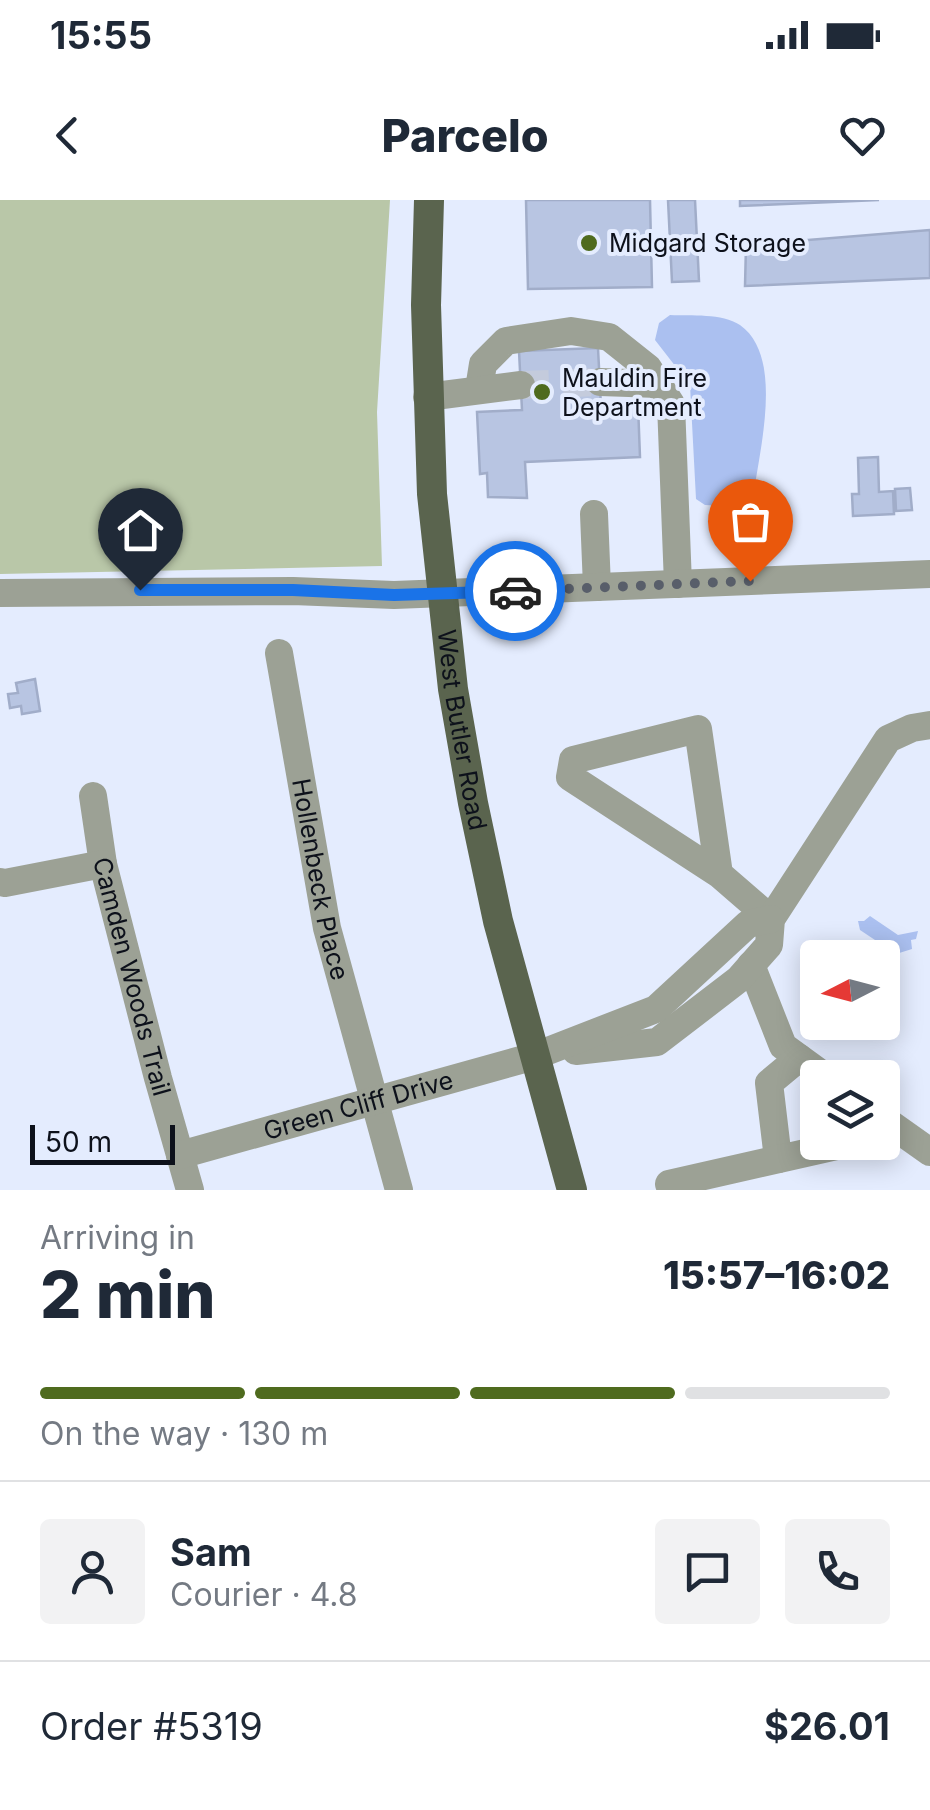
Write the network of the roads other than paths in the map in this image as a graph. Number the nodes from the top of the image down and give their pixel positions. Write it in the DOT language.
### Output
graph roads {
  1 [pos="430,200"];
  2 [pos="600,382"];
  3 [pos="658,384"];
  4 [pos="521,385"];
  5 [pos="479,389"];
  6 [pos="427,396"];
  7 [pos="594,514"];
  8 [pos="930,574"];
  9 [pos="678,584"];
  10 [pos="596,587"];
  11 [pos="0,593"];
  12 [pos="444,594"];
  13 [pos="279,653"];
  14 [pos="930,726"];
  15 [pos="93,796"];
  16 [pos="103,864"];
  17 [pos="719,874"];
  18 [pos="0,882"];
  19 [pos="771,919"];
  20 [pos="752,964"];
  21 [pos="535,1056"];
  22 [pos="800,1058"];
  23 [pos="803,1060"];
  24 [pos="374,1101"];
  25 [pos="900,1135"];
  26 [pos="930,1152"];
  27 [pos="180,1155"];
  28 [pos="800,1155"];
  29 [pos="778,1160"];
  30 [pos="670,1184"];
  31 [pos="190,1190"];
  32 [pos="399,1190"];
  33 [pos="572,1190"];
  1 -- 6 [label="main road, West Butler Road"];
  2 -- 3 [label="street"];
  3 -- 5 [label="street"];
  3 -- 9 [label="street"];
  4 -- 5 [label="street"];
  5 -- 6 [label="street"];
  6 -- 12 [label="main road, West Butler Road"];
  7 -- 10 [label="street"];
  8 -- 9 [label="street"];
  9 -- 10 [label="street"];
  10 -- 12 [label="street"];
  11 -- 12 [label="street"];
  12 -- 21 [label="main road, West Butler Road"];
  13 -- 24 [label="street, Hollenbeck Place"];
  14 -- 19 [label="street"];
  15 -- 16 [label="street, Camden Woods Trail"];
  16 -- 18 [label="street"];
  16 -- 27 [label="street, Camden Woods Trail"];
  17 -- 17 [label="street"];
  17 -- 19 [label="street"];
  19 -- 20 [label="street"];
  19 -- 21 [label="street"];
  20 -- 21 [label="street"];
  20 -- 22 [label="street"];
  21 -- 24 [label="street, Green Cliff Drive"];
  21 -- 33 [label="main road, West Butler Road"];
  22 -- 23 [label="street"];
  22 -- 29 [label="street"];
  24 -- 27 [label="street, Green Cliff Drive"];
  24 -- 32 [label="street, Hollenbeck Place"];
  25 -- 26 [label="street"];
  27 -- 31 [label="street, Camden Woods Trail"];
  28 -- 29 [label="street"];
  29 -- 30 [label="street"];
}
